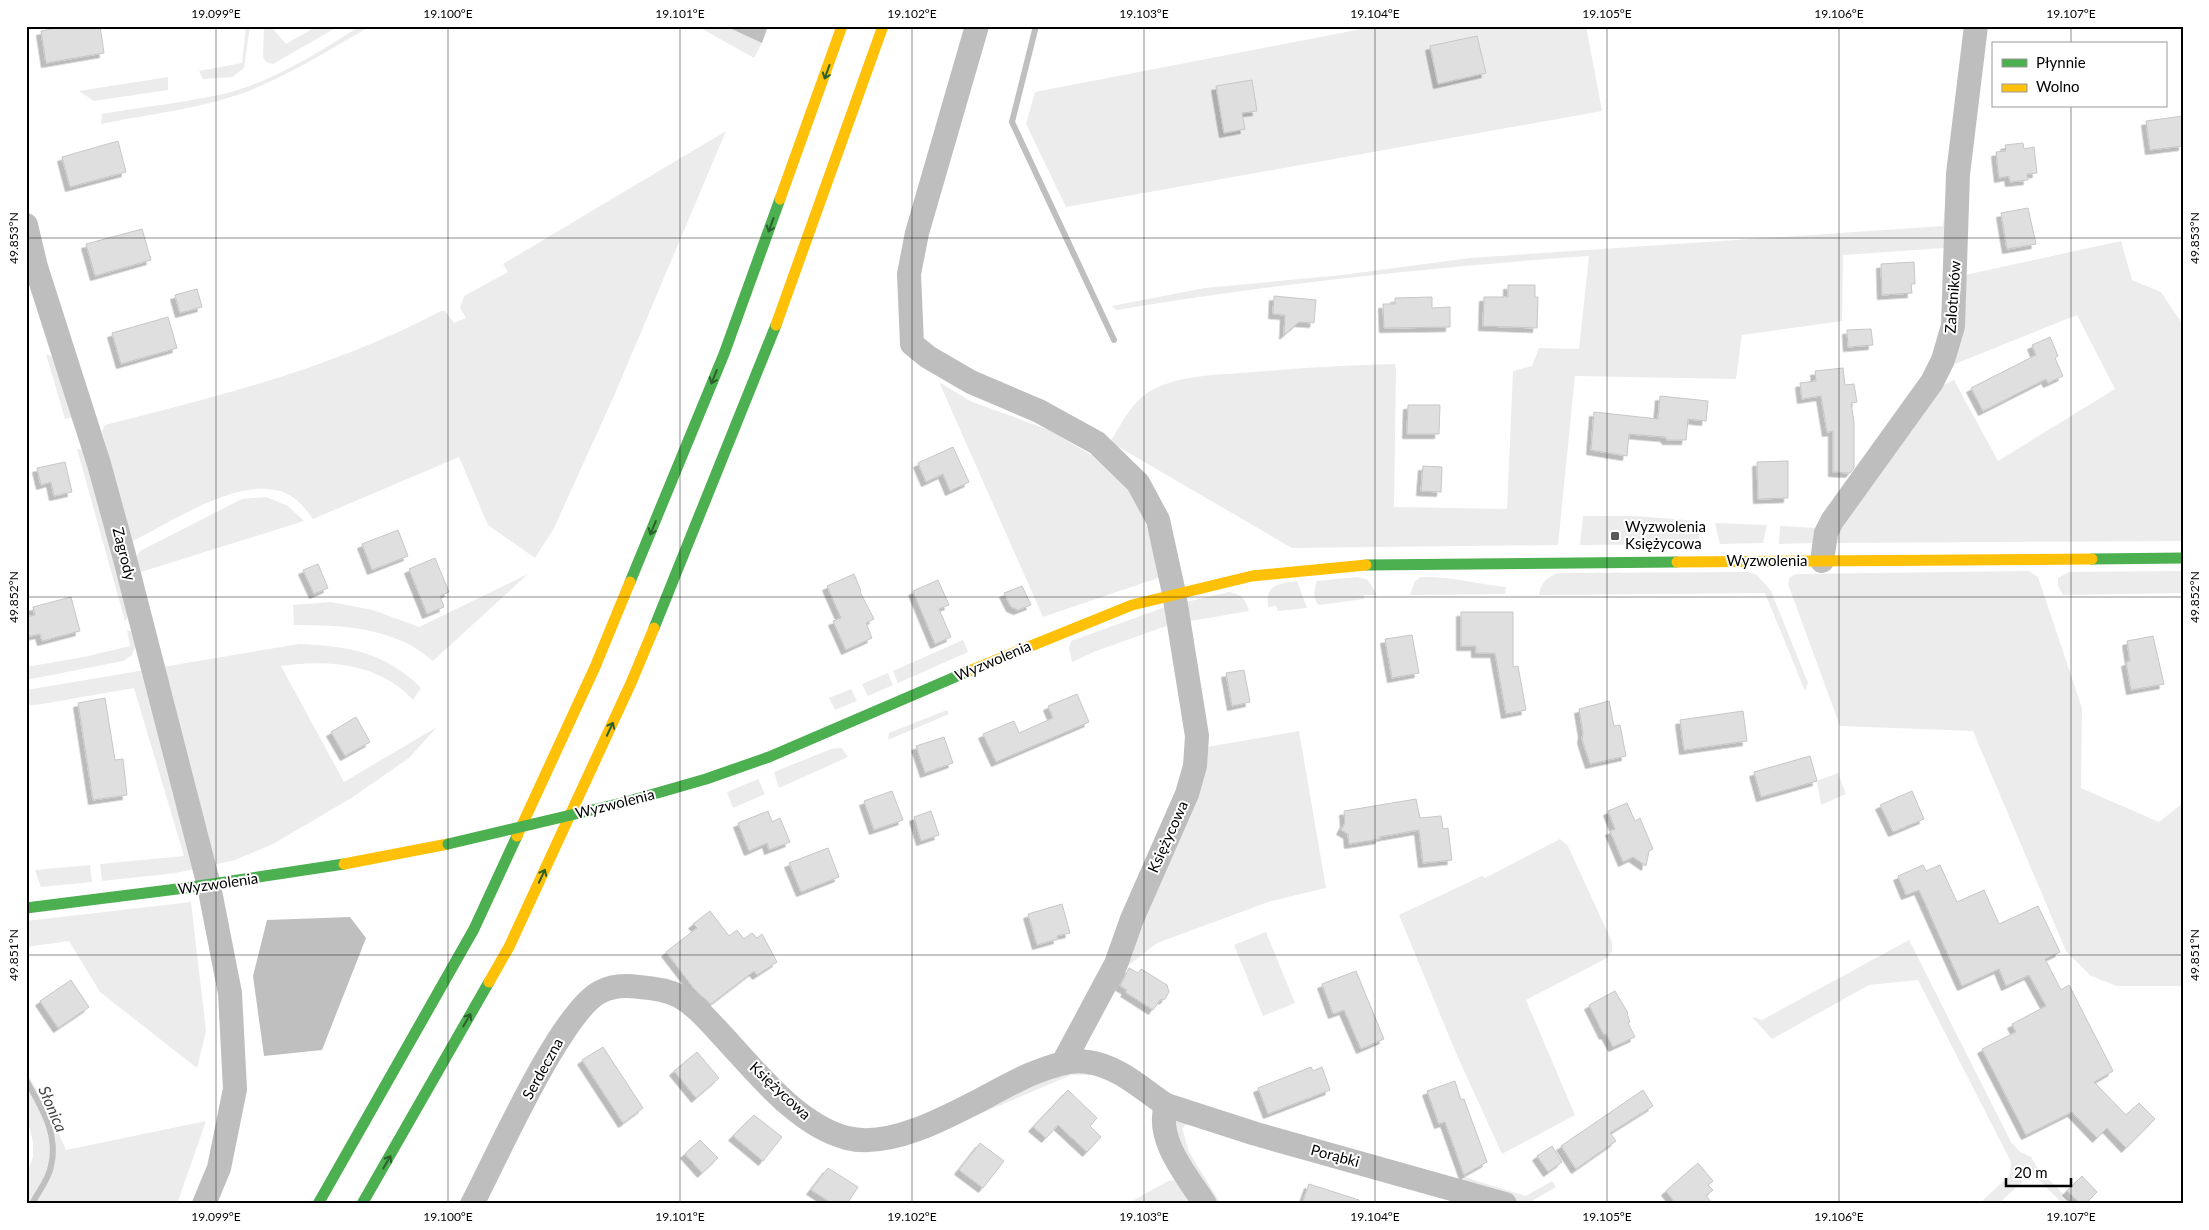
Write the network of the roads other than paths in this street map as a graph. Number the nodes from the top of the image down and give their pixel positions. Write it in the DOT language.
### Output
graph roads {
  1 [pos="842,26"];
  2 [pos="882,26"];
  3 [pos="978,26"];
  4 [pos="1976,26"];
  5 [pos="26,226"];
  6 [pos="2183,558"];
  7 [pos="1822,561"];
  8 [pos="1174,593"];
  9 [pos="209,886"];
  10 [pos="26,908"];
  11 [pos="654,988"];
  12 [pos="1063,1063"];
  13 [pos="1166,1105"];
  14 [pos="204,1204"];
  15 [pos="318,1204"];
  16 [pos="362,1204"];
  17 [pos="472,1204"];
  18 [pos="1205,1204"];
  19 [pos="1505,1204"];
  1 -- 15 [label="main road, one-way"];
  16 -- 2 [label="main road, one-way"];
  3 -- 8 [label="street"];
  4 -- 7 [label="street, Zalotników"];
  5 -- 9 [label="street, Zagrody"];
  6 -- 7 [label="main road, Wyzwolenia"];
  7 -- 8 [label="main road, Wyzwolenia"];
  8 -- 9 [label="main road, Wyzwolenia, bridge"];
  8 -- 12 [label="street, Księżycowa"];
  9 -- 10 [label="main road, Wyzwolenia"];
  9 -- 14 [label="street, Zagrody"];
  11 -- 12 [label="street, Księżycowa"];
  11 -- 17 [label="street, Serdeczna"];
  12 -- 13 [label="street, Księżycowa"];
  13 -- 18 [label="street"];
  13 -- 19 [label="street, Porąbki"];
}
